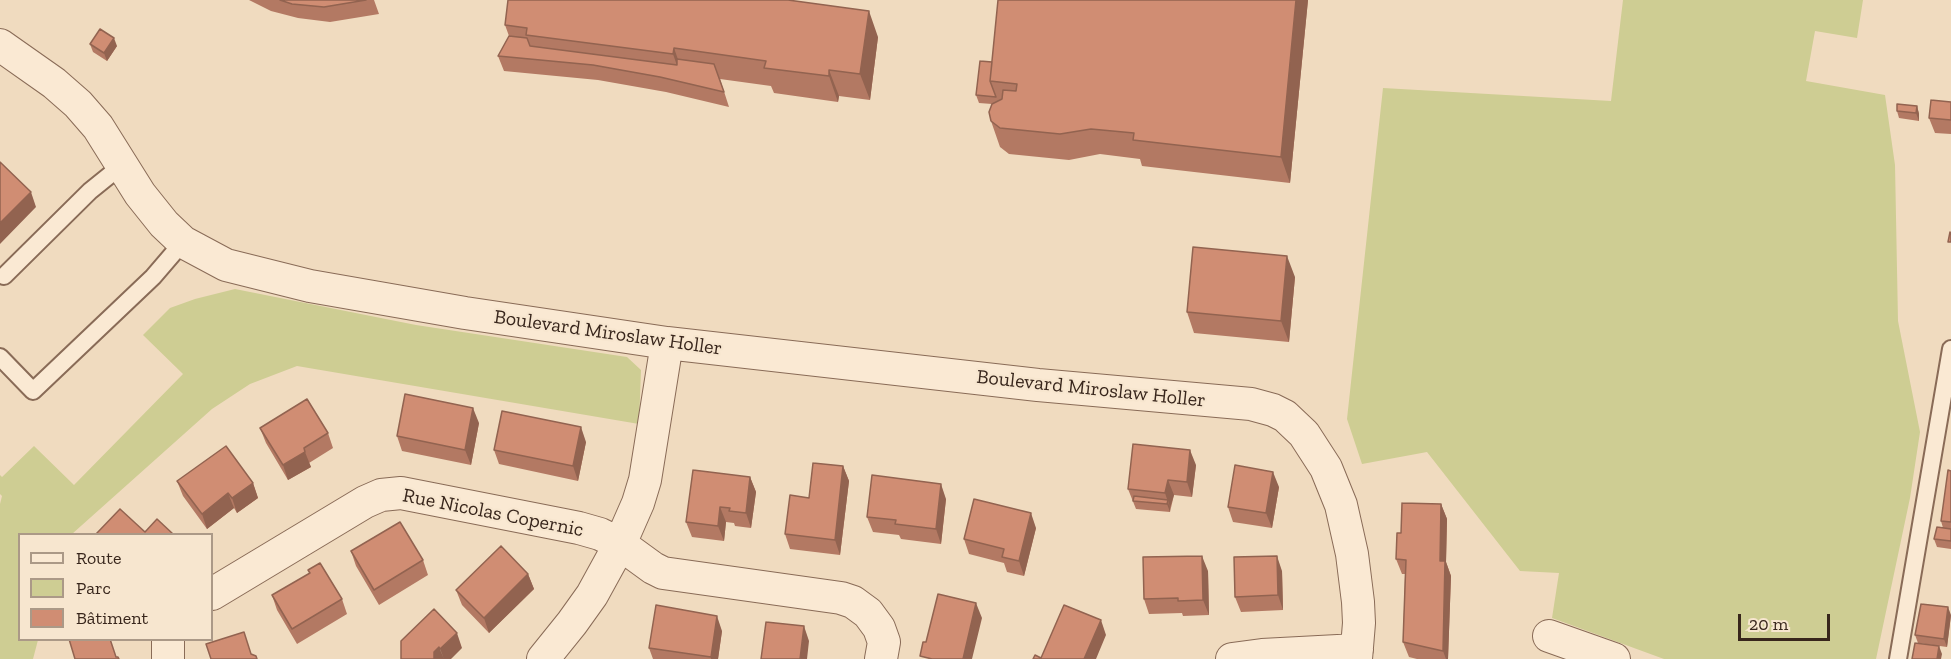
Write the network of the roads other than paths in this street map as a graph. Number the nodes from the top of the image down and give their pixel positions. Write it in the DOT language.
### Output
graph roads {
  1 [pos="0,45"];
  2 [pos="121,166"];
  3 [pos="183,242"];
  4 [pos="4,276"];
  5 [pos="667,343"];
  6 [pos="1951,349"];
  7 [pos="0,357"];
  8 [pos="620,544"];
  9 [pos="213,593"];
  10 [pos="1549,636"];
  11 [pos="168,641"];
  12 [pos="1357,654"];
  13 [pos="168,659"];
  14 [pos="543,659"];
  15 [pos="881,659"];
  16 [pos="1232,659"];
  17 [pos="1614,659"];
  18 [pos="1898,659"];
  1 -- 2 [label="street, Boulevard Miroslaw Holler"];
  2 -- 3 [label="street, Boulevard Miroslaw Holler"];
  2 -- 4 [label="lane"];
  3 -- 5 [label="street, Boulevard Miroslaw Holler"];
  3 -- 7 [label="lane"];
  5 -- 8 [label="street"];
  5 -- 12 [label="street, Boulevard Miroslaw Holler"];
  6 -- 18 [label="lane"];
  8 -- 9 [label="street, Rue Nicolas Copernic"];
  8 -- 14 [label="street"];
  8 -- 15 [label="street, Rue Nicolas Copernic"];
  10 -- 17 [label="street"];
  11 -- 13 [label="street"];
  12 -- 16 [label="street"];
}
